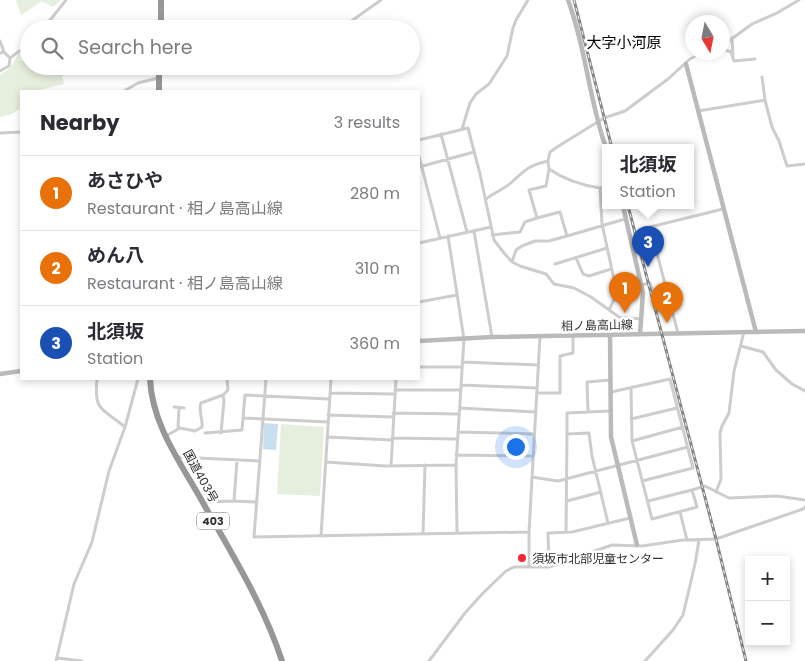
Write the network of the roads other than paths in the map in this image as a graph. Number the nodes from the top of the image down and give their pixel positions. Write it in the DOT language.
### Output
graph roads {
  1 [pos="66,0"];
  2 [pos="161,0"];
  3 [pos="381,0"];
  4 [pos="528,0"];
  5 [pos="568,0"];
  6 [pos="799,0"];
  7 [pos="50,20"];
  8 [pos="161,20"];
  9 [pos="353,20"];
  10 [pos="732,38"];
  11 [pos="0,41"];
  12 [pos="20,51"];
  13 [pos="730,51"];
  14 [pos="2,52"];
  15 [pos="732,55"];
  16 [pos="10,58"];
  17 [pos="755,59"];
  18 [pos="689,60"];
  19 [pos="686,64"];
  20 [pos="0,71"];
  21 [pos="762,77"];
  22 [pos="159,78"];
  23 [pos="126,90"];
  24 [pos="159,90"];
  25 [pos="765,100"];
  26 [pos="698,111"];
  27 [pos="598,123"];
  28 [pos="462,129"];
  29 [pos="20,132"];
  30 [pos="0,133"];
  31 [pos="441,134"];
  32 [pos="420,140"];
  33 [pos="605,144"];
  34 [pos="474,152"];
  35 [pos="448,160"];
  36 [pos="548,161"];
  37 [pos="805,164"];
  38 [pos="420,167"];
  39 [pos="549,169"];
  40 [pos="600,188"];
  41 [pos="486,199"];
  42 [pos="624,209"];
  43 [pos="723,209"];
  44 [pos="537,218"];
  45 [pos="626,220"];
  46 [pos="602,226"];
  47 [pos="491,227"];
  48 [pos="474,231"];
  49 [pos="467,232"];
  50 [pos="448,236"];
  51 [pos="492,236"];
  52 [pos="567,236"];
  53 [pos="440,238"];
  54 [pos="420,243"];
  55 [pos="606,248"];
  56 [pos="576,258"];
  57 [pos="512,262"];
  58 [pos="555,264"];
  59 [pos="612,269"];
  60 [pos="641,285"];
  61 [pos="457,295"];
  62 [pos="655,297"];
  63 [pos="420,302"];
  64 [pos="608,310"];
  65 [pos="641,319"];
  66 [pos="805,331"];
  67 [pos="744,332"];
  68 [pos="756,332"];
  69 [pos="678,333"];
  70 [pos="640,334"];
  71 [pos="610,335"];
  72 [pos="540,336"];
  73 [pos="573,336"];
  74 [pos="492,337"];
  75 [pos="464,339"];
  76 [pos="420,341"];
  77 [pos="741,346"];
  78 [pos="463,362"];
  79 [pos="538,365"];
  80 [pos="420,367"];
  81 [pos="462,367"];
  82 [pos="20,371"];
  83 [pos="0,374"];
  84 [pos="97,380"];
  85 [pos="138,380"];
  86 [pos="150,380"];
  87 [pos="227,380"];
  88 [pos="266,380"];
  89 [pos="331,380"];
  90 [pos="396,380"];
  91 [pos="610,380"];
  92 [pos="461,386"];
  93 [pos="537,388"];
  94 [pos="631,388"];
  95 [pos="461,390"];
  96 [pos="805,391"];
  97 [pos="395,392"];
  98 [pos="611,392"];
  99 [pos="330,393"];
  100 [pos="537,393"];
  101 [pos="223,395"];
  102 [pos="264,397"];
  103 [pos="329,398"];
  104 [pos="174,407"];
  105 [pos="179,408"];
  106 [pos="184,408"];
  107 [pos="460,408"];
  108 [pos="677,408"];
  109 [pos="610,411"];
  110 [pos="536,412"];
  111 [pos="588,412"];
  112 [pos="459,414"];
  113 [pos="328,415"];
  114 [pos="393,415"];
  115 [pos="243,418"];
  116 [pos="631,419"];
  117 [pos="263,420"];
  118 [pos="328,422"];
  119 [pos="124,427"];
  120 [pos="683,427"];
  121 [pos="178,428"];
  122 [pos="458,432"];
  123 [pos="205,433"];
  124 [pos="221,433"];
  125 [pos="534,434"];
  126 [pos="567,434"];
  127 [pos="165,436"];
  128 [pos="327,437"];
  129 [pos="392,439"];
  130 [pos="458,439"];
  131 [pos="632,441"];
  132 [pos="688,448"];
  133 [pos="456,455"];
  134 [pos="533,456"];
  135 [pos="177,457"];
  136 [pos="237,460"];
  137 [pos="637,460"];
  138 [pos="259,461"];
  139 [pos="326,462"];
  140 [pos="425,465"];
  141 [pos="456,465"];
  142 [pos="391,466"];
  143 [pos="617,466"];
  144 [pos="596,471"];
  145 [pos="532,477"];
  146 [pos="568,478"];
  147 [pos="642,481"];
  148 [pos="692,490"];
  149 [pos="601,492"];
  150 [pos="716,492"];
  151 [pos="805,500"];
  152 [pos="234,501"];
  153 [pos="567,501"];
  154 [pos="648,501"];
  155 [pos="203,502"];
  156 [pos="256,502"];
  157 [pos="805,507"];
  158 [pos="680,512"];
  159 [pos="630,518"];
  160 [pos="608,523"];
  161 [pos="457,532"];
  162 [pos="529,532"];
  163 [pos="566,532"];
  164 [pos="423,534"];
  165 [pos="321,536"];
  166 [pos="687,540"];
  167 [pos="698,540"];
  168 [pos="638,545"];
  169 [pos="529,567"];
  170 [pos="549,567"];
  171 [pos="57,660"];
  172 [pos="82,661"];
  173 [pos="282,661"];
  174 [pos="429,661"];
  175 [pos="645,661"];
  1 -- 7 [label="street"];
  2 -- 8 [label="highway"];
  3 -- 9 [label="street"];
  4 -- 28 [label="street"];
  5 -- 27 [label="street"];
  6 -- 10 [label="street"];
  10 -- 15 [label="street"];
  11 -- 14 [label="street"];
  12 -- 16 [label="street"];
  13 -- 15 [label="street"];
  14 -- 16 [label="street"];
  15 -- 17 [label="street"];
  16 -- 20 [label="street"];
  18 -- 19 [label="street"];
  19 -- 26 [label="street"];
  19 -- 27 [label="street"];
  21 -- 25 [label="street"];
  22 -- 23 [label="street"];
  22 -- 24 [label="highway"];
  25 -- 26 [label="street"];
  25 -- 37 [label="street"];
  26 -- 43 [label="street"];
  27 -- 33 [label="street"];
  27 -- 36 [label="street"];
  28 -- 31 [label="street"];
  28 -- 34 [label="street"];
  29 -- 30 [label="street"];
  31 -- 32 [label="street"];
  31 -- 35 [label="street"];
  34 -- 35 [label="street"];
  34 -- 41 [label="street"];
  35 -- 38 [label="street"];
  35 -- 49 [label="street"];
  36 -- 39 [label="street"];
  36 -- 41 [label="street"];
  38 -- 53 [label="street"];
  39 -- 40 [label="street"];
  39 -- 44 [label="street"];
  40 -- 46 [label="street"];
  41 -- 47 [label="street"];
  42 -- 45 [label="street"];
  43 -- 68 [label="street"];
  43 -- 69 [label="street"];
  44 -- 51 [label="street"];
  44 -- 52 [label="street"];
  45 -- 46 [label="street"];
  45 -- 60 [label="street"];
  46 -- 52 [label="street"];
  46 -- 55 [label="street"];
  47 -- 48 [label="street"];
  47 -- 51 [label="street"];
  48 -- 49 [label="street"];
  48 -- 74 [label="street"];
  49 -- 50 [label="street"];
  50 -- 53 [label="street"];
  50 -- 61 [label="street"];
  51 -- 57 [label="street"];
  52 -- 57 [label="street"];
  53 -- 54 [label="street"];
  55 -- 56 [label="street"];
  55 -- 59 [label="street"];
  56 -- 58 [label="street"];
  56 -- 59 [label="street"];
  57 -- 64 [label="street"];
  59 -- 64 [label="street"];
  60 -- 62 [label="street"];
  60 -- 65 [label="street"];
  61 -- 63 [label="street"];
  61 -- 75 [label="street"];
  64 -- 65 [label="street"];
  65 -- 70 [label="street"];
  66 -- 68 [label="street, 相ノ島高山線"];
  67 -- 68 [label="street, 相ノ島高山線"];
  67 -- 69 [label="street, 相ノ島高山線"];
  67 -- 77 [label="street"];
  69 -- 70 [label="street, 相ノ島高山線"];
  70 -- 71 [label="street, 相ノ島高山線"];
  71 -- 73 [label="street, 相ノ島高山線"];
  71 -- 91 [label="street"];
  72 -- 73 [label="street, 相ノ島高山線"];
  72 -- 74 [label="street, 相ノ島高山線"];
  72 -- 79 [label="street"];
  73 -- 100 [label="street"];
  74 -- 75 [label="street, 相ノ島高山線"];
  75 -- 76 [label="street, 相ノ島高山線"];
  75 -- 78 [label="street"];
  77 -- 96 [label="street"];
  77 -- 150 [label="street"];
  78 -- 79 [label="street"];
  78 -- 81 [label="street"];
  79 -- 93 [label="street"];
  80 -- 81 [label="street"];
  81 -- 92 [label="street"];
  82 -- 83 [label="street"];
  84 -- 119 [label="street"];
  85 -- 119 [label="street"];
  86 -- 127 [label="highway, 国道403号 / 403"];
  87 -- 101 [label="street"];
  88 -- 102 [label="street"];
  89 -- 99 [label="street"];
  90 -- 97 [label="street"];
  91 -- 98 [label="street"];
  91 -- 111 [label="street"];
  92 -- 93 [label="street"];
  92 -- 95 [label="street"];
  93 -- 100 [label="street"];
  94 -- 98 [label="street"];
  94 -- 108 [label="street"];
  94 -- 116 [label="street"];
  95 -- 97 [label="street"];
  95 -- 107 [label="street"];
  97 -- 99 [label="street"];
  97 -- 114 [label="street"];
  98 -- 109 [label="street"];
  99 -- 103 [label="street"];
  100 -- 110 [label="street"];
  101 -- 121 [label="street"];
  101 -- 124 [label="street"];
  102 -- 103 [label="street"];
  102 -- 115 [label="street"];
  102 -- 117 [label="street"];
  103 -- 113 [label="street"];
  104 -- 105 [label="street"];
  105 -- 106 [label="street"];
  105 -- 121 [label="street"];
  107 -- 110 [label="street"];
  107 -- 112 [label="street"];
  108 -- 116 [label="street"];
  108 -- 120 [label="street"];
  109 -- 111 [label="street"];
  109 -- 143 [label="street"];
  110 -- 125 [label="street"];
  111 -- 126 [label="street"];
  112 -- 114 [label="street"];
  112 -- 122 [label="street"];
  113 -- 114 [label="street"];
  113 -- 118 [label="street"];
  114 -- 129 [label="street"];
  115 -- 117 [label="street"];
  115 -- 124 [label="street"];
  116 -- 131 [label="street"];
  117 -- 118 [label="street"];
  117 -- 138 [label="street"];
  118 -- 128 [label="street"];
  119 -- 171 [label="street"];
  120 -- 131 [label="street"];
  120 -- 132 [label="street"];
  121 -- 127 [label="street"];
  122 -- 125 [label="street"];
  122 -- 130 [label="street"];
  123 -- 124 [label="street"];
  125 -- 134 [label="street"];
  126 -- 144 [label="street"];
  126 -- 146 [label="street"];
  127 -- 135 [label="highway, 国道403号 / 403"];
  128 -- 129 [label="street"];
  128 -- 139 [label="street"];
  129 -- 130 [label="street"];
  129 -- 142 [label="street"];
  130 -- 133 [label="street"];
  131 -- 137 [label="street"];
  132 -- 137 [label="street"];
  132 -- 147 [label="street"];
  133 -- 134 [label="street"];
  133 -- 141 [label="street"];
  134 -- 145 [label="street"];
  135 -- 136 [label="street"];
  135 -- 155 [label="highway, 国道403号 / 403"];
  136 -- 138 [label="street"];
  136 -- 152 [label="street"];
  137 -- 143 [label="street"];
  137 -- 147 [label="street"];
  138 -- 156 [label="street"];
  139 -- 142 [label="street"];
  139 -- 165 [label="street"];
  140 -- 141 [label="street"];
  140 -- 142 [label="street"];
  140 -- 164 [label="street"];
  141 -- 161 [label="street"];
  143 -- 144 [label="street"];
  143 -- 159 [label="street"];
  144 -- 146 [label="street"];
  144 -- 149 [label="street"];
  145 -- 146 [label="street"];
  145 -- 162 [label="street"];
  146 -- 153 [label="street"];
  147 -- 154 [label="street"];
  148 -- 150 [label="street"];
  148 -- 154 [label="street"];
  148 -- 158 [label="street"];
  149 -- 153 [label="street"];
  149 -- 160 [label="street"];
  150 -- 151 [label="street"];
  152 -- 155 [label="street"];
  152 -- 156 [label="street"];
  153 -- 163 [label="street"];
  154 -- 158 [label="street"];
  155 -- 173 [label="highway, 国道403号 / 403"];
  156 -- 165 [label="street"];
  157 -- 167 [label="street"];
  158 -- 166 [label="street"];
  159 -- 160 [label="street"];
  159 -- 168 [label="street"];
  160 -- 163 [label="street"];
  161 -- 162 [label="street"];
  161 -- 164 [label="street"];
  162 -- 169 [label="street"];
  163 -- 170 [label="street"];
  164 -- 165 [label="street"];
  166 -- 167 [label="street"];
  166 -- 168 [label="street"];
  167 -- 175 [label="street"];
  168 -- 170 [label="street"];
  169 -- 170 [label="street"];
  169 -- 174 [label="street"];
  171 -- 172 [label="street"];
}
